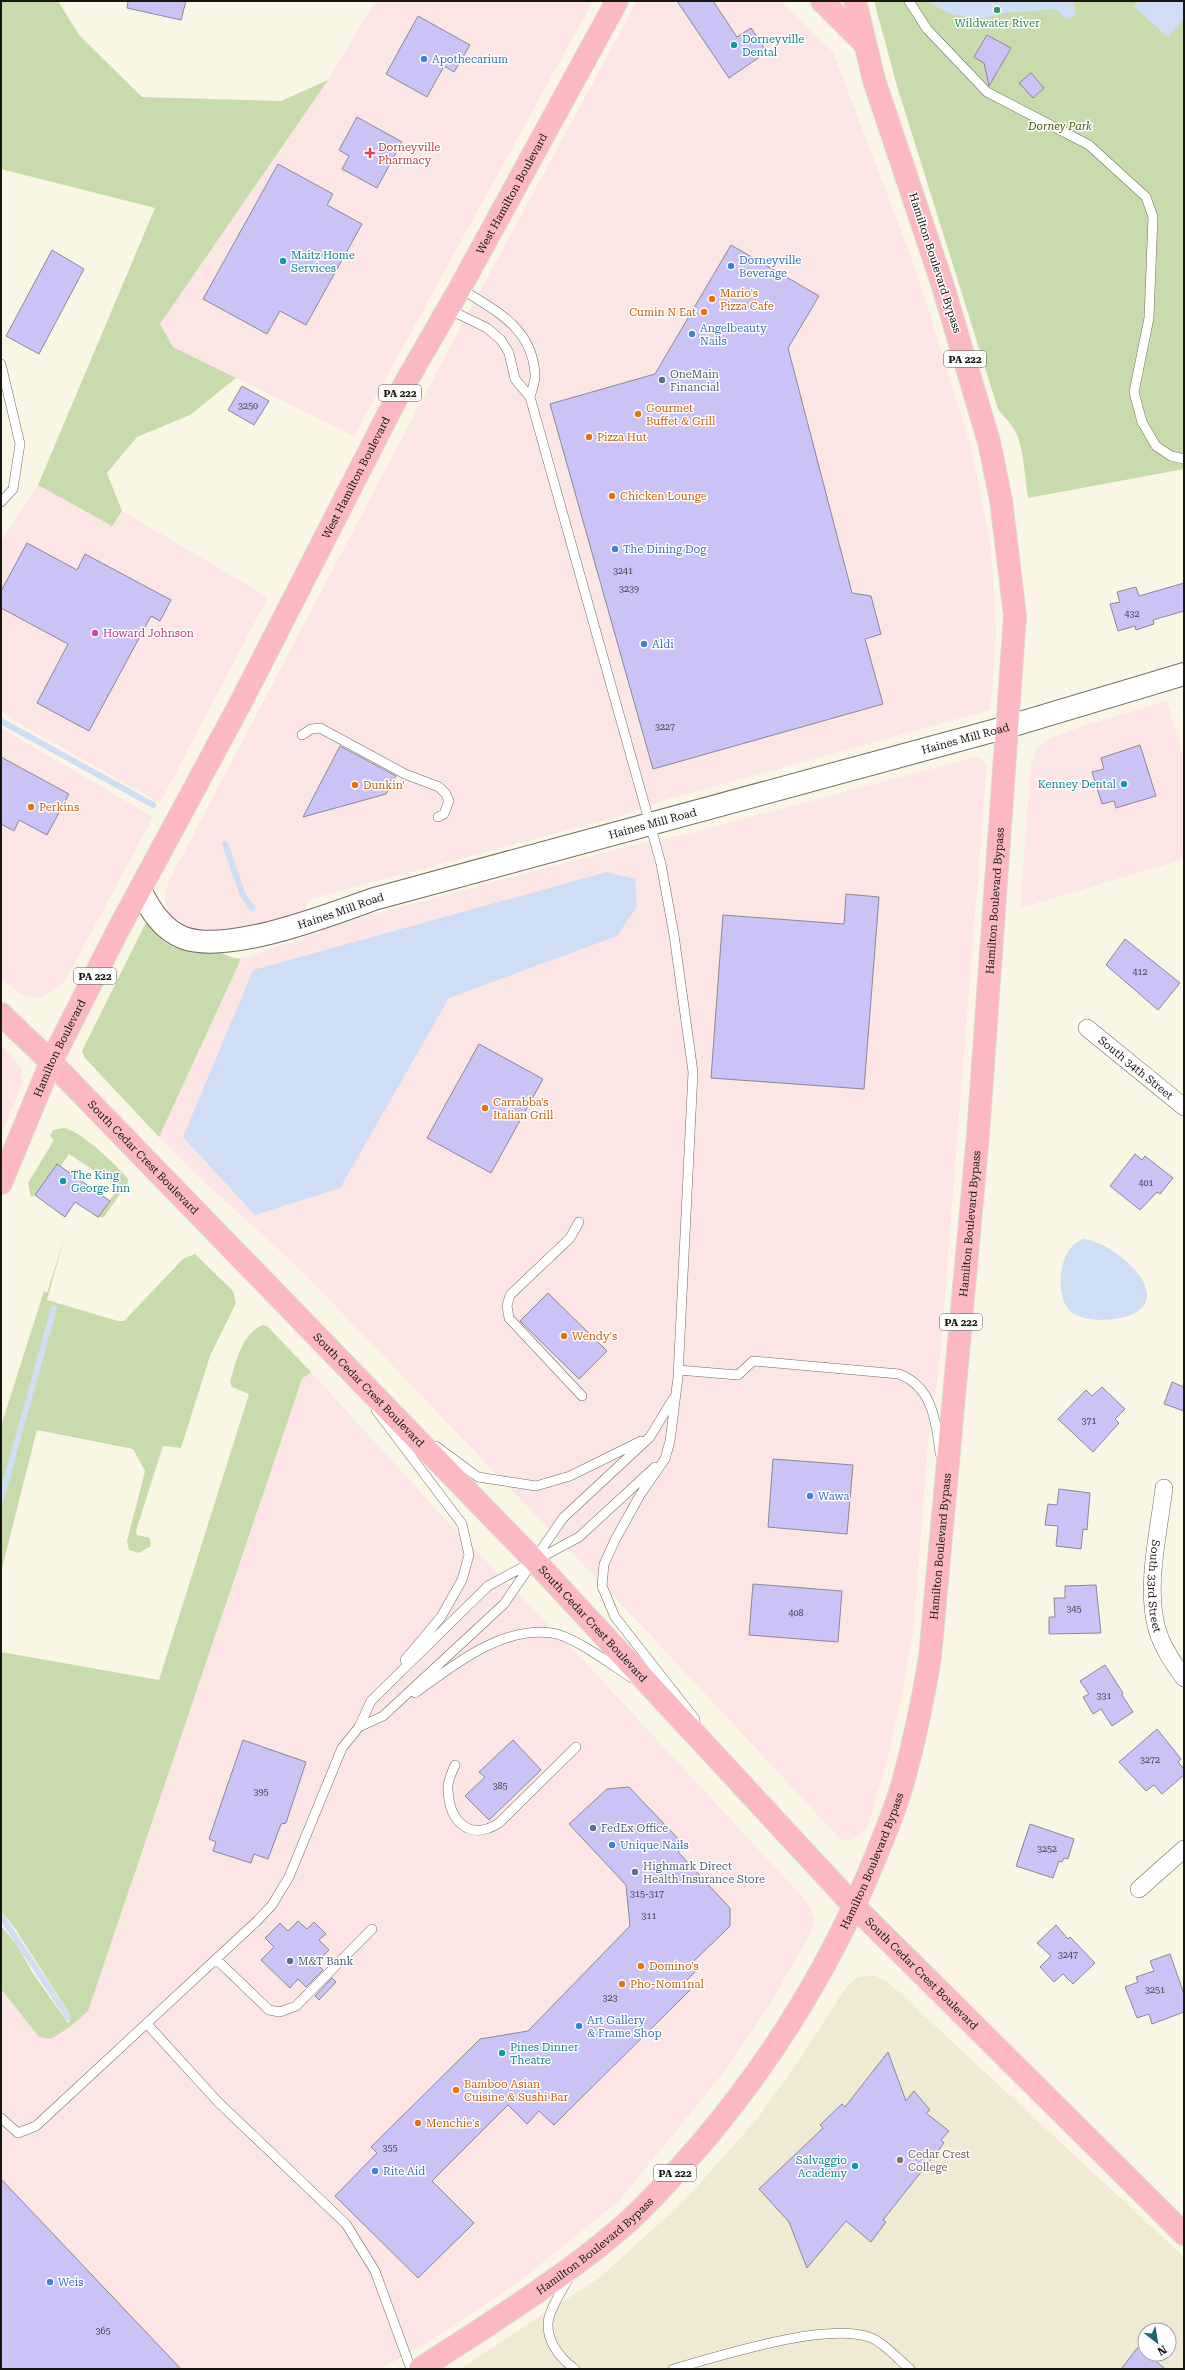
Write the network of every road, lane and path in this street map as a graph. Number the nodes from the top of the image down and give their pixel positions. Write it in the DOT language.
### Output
graph roads {
  1 [pos="617,1"];
  2 [pos="822,1"];
  3 [pos="856,1"];
  4 [pos="909,1"];
  5 [pos="864,43"];
  6 [pos="460,288"];
  7 [pos="448,309"];
  8 [pos="1,364"];
  9 [pos="530,397"];
  10 [pos="1184,459"];
  11 [pos="1,502"];
  12 [pos="1184,674"];
  13 [pos="1007,727"];
  14 [pos="302,735"];
  15 [pos="193,790"];
  16 [pos="438,817"];
  17 [pos="650,824"];
  18 [pos="140,890"];
  19 [pos="1,1014"];
  20 [pos="1087,1028"];
  21 [pos="51,1062"];
  22 [pos="1184,1107"];
  23 [pos="1,1183"];
  24 [pos="579,1222"];
  25 [pos="331,1352"];
  26 [pos="678,1370"];
  27 [pos="582,1396"];
  28 [pos="675,1396"];
  29 [pos="390,1412"];
  30 [pos="650,1437"];
  31 [pos="665,1459"];
  32 [pos="1164,1488"];
  33 [pos="945,1496"];
  34 [pos="534,1560"];
  35 [pos="1184,1678"];
  36 [pos="658,1695"];
  37 [pos="371,1701"];
  38 [pos="383,1716"];
  39 [pos="359,1727"];
  40 [pos="576,1748"];
  41 [pos="454,1765"];
  42 [pos="763,1807"];
  43 [pos="1184,1849"];
  44 [pos="1139,1889"];
  45 [pos="854,1906"];
  46 [pos="372,1930"];
  47 [pos="216,1959"];
  48 [pos="147,2024"];
  49 [pos="1,2118"];
  50 [pos="1184,2234"];
  51 [pos="576,2263"];
  52 [pos="411,2369"];
  53 [pos="420,2369"];
  54 [pos="575,2369"];
  55 [pos="673,2369"];
  56 [pos="910,2369"];
  1 -- 6 [label="main road, West Hamilton Boulevard / PA 222"];
  2 -- 5 [label="main road"];
  3 -- 5 [label="main road, Hamilton Boulevard Bypass / PA 222"];
  4 -- 10 [label="lane"];
  5 -- 13 [label="main road, Hamilton Boulevard Bypass / PA 222"];
  6 -- 7 [label="main road, West Hamilton Boulevard / PA 222"];
  6 -- 9 [label="lane"];
  7 -- 9 [label="lane"];
  7 -- 15 [label="main road, West Hamilton Boulevard / PA 222"];
  8 -- 11 [label="lane"];
  9 -- 17 [label="lane"];
  12 -- 13 [label="street, Haines Mill Road"];
  13 -- 17 [label="street, Haines Mill Road"];
  13 -- 33 [label="main road, Hamilton Boulevard Bypass / PA 222"];
  14 -- 16 [label="lane"];
  15 -- 18 [label="main road, Hamilton Boulevard / PA 222"];
  17 -- 18 [label="street, Haines Mill Road"];
  17 -- 26 [label="lane"];
  18 -- 21 [label="main road, Hamilton Boulevard / PA 222"];
  19 -- 21 [label="main road, South Cedar Crest Boulevard"];
  20 -- 22 [label="street, South 34th Street"];
  21 -- 23 [label="main road, Hamilton Boulevard / PA 222"];
  21 -- 25 [label="main road, South Cedar Crest Boulevard"];
  24 -- 27 [label="lane"];
  25 -- 29 [label="main road, South Cedar Crest Boulevard"];
  25 -- 37 [label="lane"];
  26 -- 28 [label="lane"];
  26 -- 33 [label="lane"];
  28 -- 30 [label="lane"];
  28 -- 31 [label="lane"];
  29 -- 30 [label="lane"];
  29 -- 34 [label="main road, South Cedar Crest Boulevard"];
  30 -- 34 [label="lane"];
  31 -- 34 [label="lane"];
  31 -- 42 [label="lane"];
  32 -- 35 [label="street, South 33rd Street"];
  33 -- 45 [label="main road, Hamilton Boulevard Bypass / PA 222"];
  34 -- 36 [label="main road, South Cedar Crest Boulevard"];
  34 -- 37 [label="lane"];
  34 -- 38 [label="lane"];
  36 -- 38 [label="lane"];
  36 -- 42 [label="main road, South Cedar Crest Boulevard"];
  37 -- 39 [label="lane"];
  38 -- 39 [label="lane"];
  39 -- 47 [label="lane"];
  40 -- 41 [label="lane"];
  42 -- 45 [label="main road, South Cedar Crest Boulevard"];
  43 -- 44 [label="street"];
  45 -- 50 [label="main road, South Cedar Crest Boulevard"];
  45 -- 51 [label="main road, Hamilton Boulevard Bypass / PA 222"];
  46 -- 47 [label="lane"];
  47 -- 48 [label="lane"];
  48 -- 49 [label="lane"];
  48 -- 52 [label="lane"];
  51 -- 53 [label="main road, Hamilton Boulevard Bypass / PA 222"];
  51 -- 54 [label="lane"];
  55 -- 56 [label="lane"];
}
